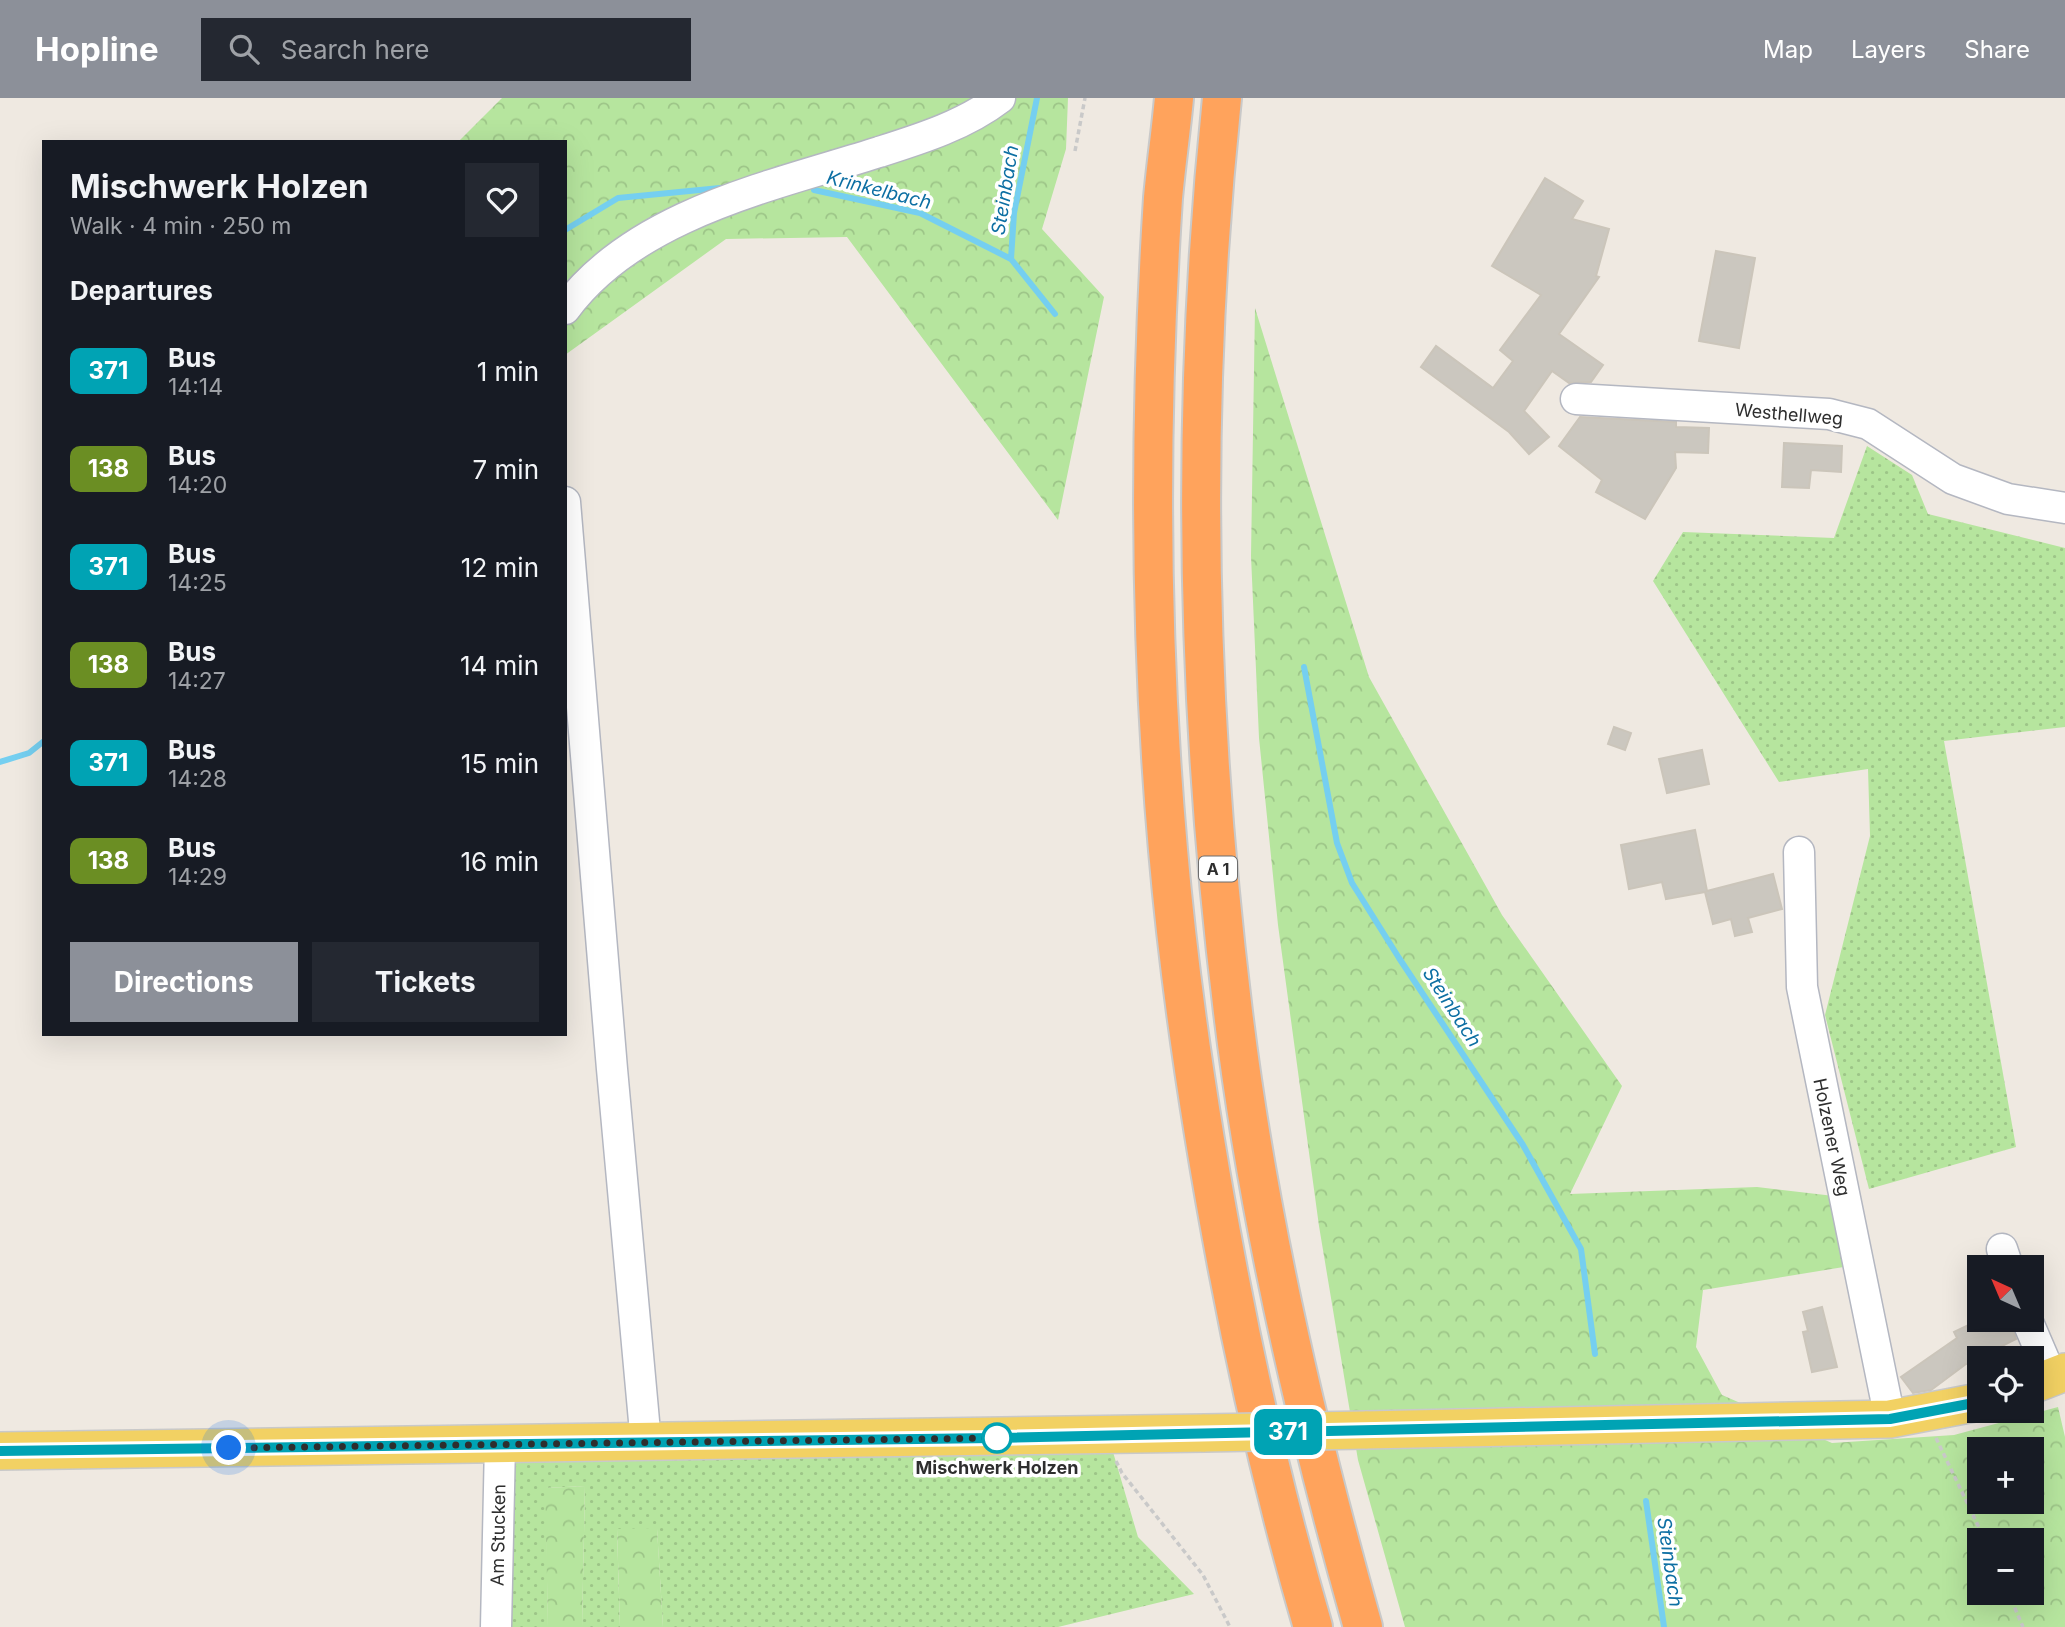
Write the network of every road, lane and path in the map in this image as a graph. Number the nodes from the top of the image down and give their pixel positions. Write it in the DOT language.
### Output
graph roads {
  1 [pos="1000,98"];
  2 [pos="1085,98"];
  3 [pos="1174,98"];
  4 [pos="1222,98"];
  5 [pos="1075,151"];
  6 [pos="567,307"];
  7 [pos="1576,399"];
  8 [pos="2065,508"];
  9 [pos="567,527"];
  10 [pos="1799,852"];
  11 [pos="2032,1332"];
  12 [pos="2050,1378"];
  13 [pos="1967,1404"];
  14 [pos="1907,1416"];
  15 [pos="1108,1436"];
  16 [pos="500,1443"];
  17 [pos="646,1443"];
  18 [pos="0,1451"];
  19 [pos="1977,1528"];
  20 [pos="2014,1605"];
  21 [pos="496,1627"];
  22 [pos="1230,1627"];
  23 [pos="1313,1627"];
  24 [pos="1363,1627"];
  25 [pos="2023,1627"];
  1 -- 6 [label="street"];
  2 -- 5 [label="path"];
  3 -- 23 [label="highway"];
  4 -- 24 [label="highway, A 1"];
  7 -- 8 [label="street, Westhellweg"];
  9 -- 17 [label="street"];
  10 -- 14 [label="street, Holzener Weg"];
  11 -- 12 [label="street"];
  13 -- 14 [label="main road"];
  14 -- 15 [label="main road, bridge"];
  14 -- 19 [label="path"];
  15 -- 17 [label="main road"];
  15 -- 22 [label="path"];
  16 -- 17 [label="main road"];
  16 -- 18 [label="main road"];
  16 -- 21 [label="street, Am Stucken"];
  20 -- 25 [label="path"];
}
